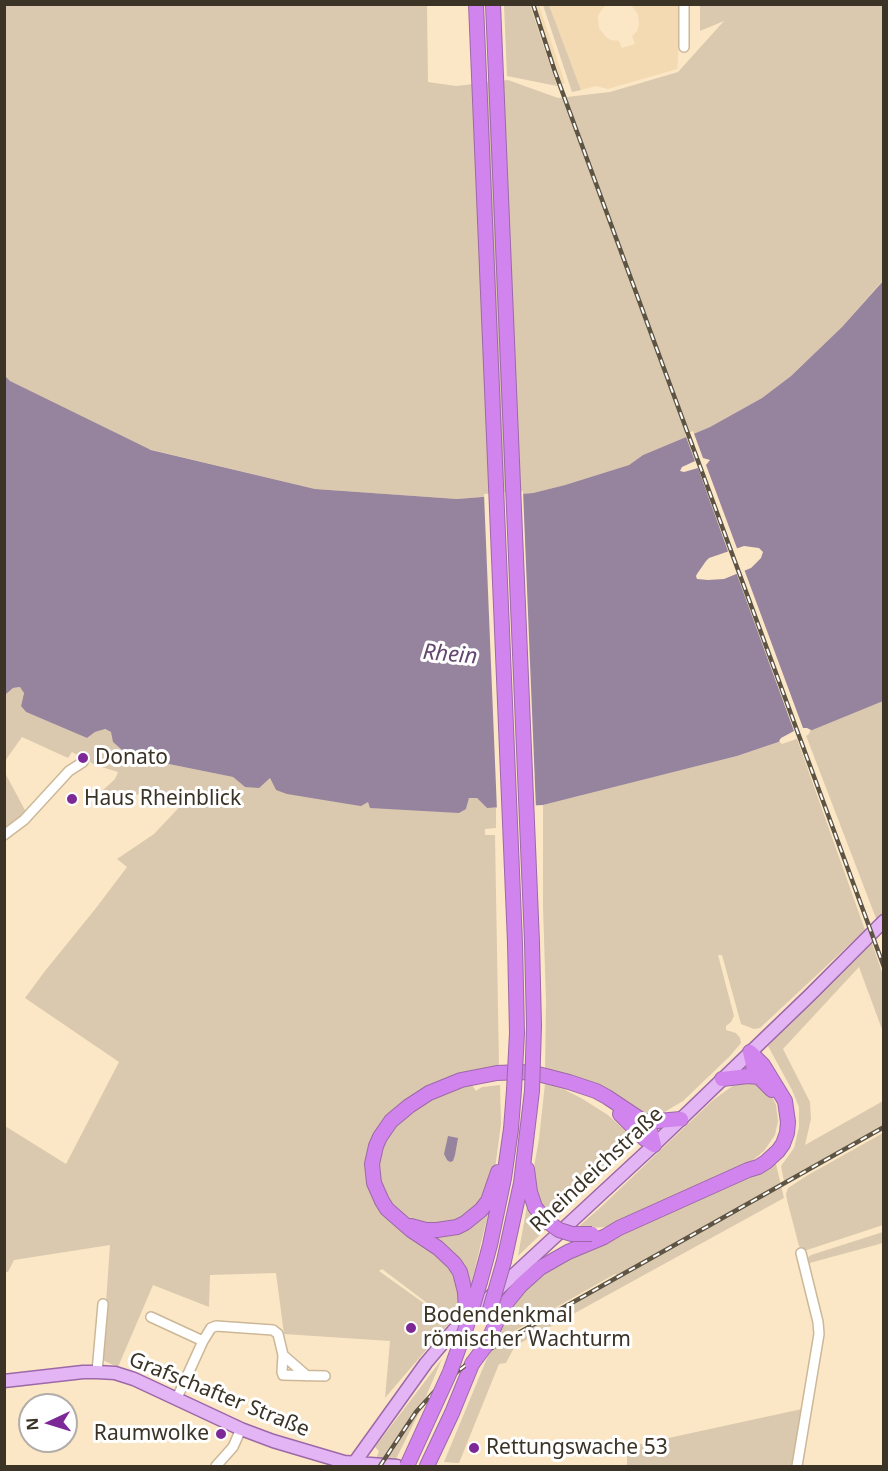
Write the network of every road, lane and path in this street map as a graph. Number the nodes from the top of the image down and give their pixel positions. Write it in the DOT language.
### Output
graph roads {
  1 [pos="476,4"];
  2 [pos="493,4"];
  3 [pos="684,4"];
  4 [pos="684,47"];
  5 [pos="83,762"];
  6 [pos="4,835"];
  7 [pos="884,921"];
  8 [pos="750,1052"];
  9 [pos="759,1077"];
  10 [pos="722,1079"];
  11 [pos="580,1086"];
  12 [pos="681,1119"];
  13 [pos="643,1121"];
  14 [pos="511,1129"];
  15 [pos="654,1144"];
  16 [pos="525,1152"];
  17 [pos="748,1170"];
  18 [pos="401,1221"];
  19 [pos="619,1228"];
  20 [pos="801,1253"];
  21 [pos="103,1304"];
  22 [pos="151,1317"];
  23 [pos="467,1325"];
  24 [pos="203,1341"];
  25 [pos="482,1347"];
  26 [pos="283,1355"];
  27 [pos="297,1367"];
  28 [pos="97,1372"];
  29 [pos="291,1376"];
  30 [pos="307,1376"];
  31 [pos="325,1376"];
  32 [pos="4,1382"];
  33 [pos="177,1398"];
  34 [pos="242,1429"];
  35 [pos="430,1460"];
  36 [pos="328,1462"];
  37 [pos="353,1465"];
  38 [pos="216,1467"];
  39 [pos="397,1467"];
  40 [pos="407,1467"];
  41 [pos="797,1467"];
  1 -- 14 [label="highway, bridge"];
  2 -- 16 [label="highway, bridge"];
  3 -- 4 [label="street"];
  5 -- 6 [label="street"];
  7 -- 8 [label="main road, Rheindeichstraße"];
  8 -- 9 [label="highway"];
  8 -- 10 [label="main road, Rheindeichstraße"];
  8 -- 17 [label="highway"];
  9 -- 10 [label="highway"];
  9 -- 17 [label="highway"];
  10 -- 12 [label="main road, Rheindeichstraße"];
  11 -- 13 [label="highway"];
  11 -- 15 [label="highway"];
  11 -- 18 [label="highway"];
  12 -- 13 [label="highway"];
  12 -- 15 [label="main road, Rheindeichstraße"];
  13 -- 15 [label="highway"];
  14 -- 18 [label="highway"];
  14 -- 23 [label="highway, bridge"];
  15 -- 37 [label="main road, Rheindeichstraße"];
  16 -- 19 [label="highway, bridge"];
  16 -- 25 [label="highway, bridge"];
  17 -- 19 [label="highway"];
  18 -- 23 [label="highway, bridge"];
  19 -- 25 [label="highway"];
  20 -- 41 [label="street"];
  21 -- 28 [label="street, Grafschafter Straße"];
  22 -- 24 [label="street"];
  23 -- 40 [label="highway, bridge"];
  24 -- 26 [label="street"];
  24 -- 33 [label="street"];
  25 -- 35 [label="highway, bridge"];
  26 -- 27 [label="street"];
  26 -- 29 [label="street"];
  27 -- 29 [label="street"];
  27 -- 30 [label="street"];
  28 -- 32 [label="main road, Grafschafter Straße"];
  28 -- 33 [label="main road, Grafschafter Straße"];
  29 -- 30 [label="street"];
  30 -- 31 [label="street"];
  33 -- 34 [label="main road, Grafschafter Straße"];
  34 -- 36 [label="main road, Grafschafter Straße"];
  34 -- 38 [label="street"];
  36 -- 37 [label="main road, Grafschafter Straße"];
  37 -- 39 [label="main road, Grafschafter Straße"];
}
